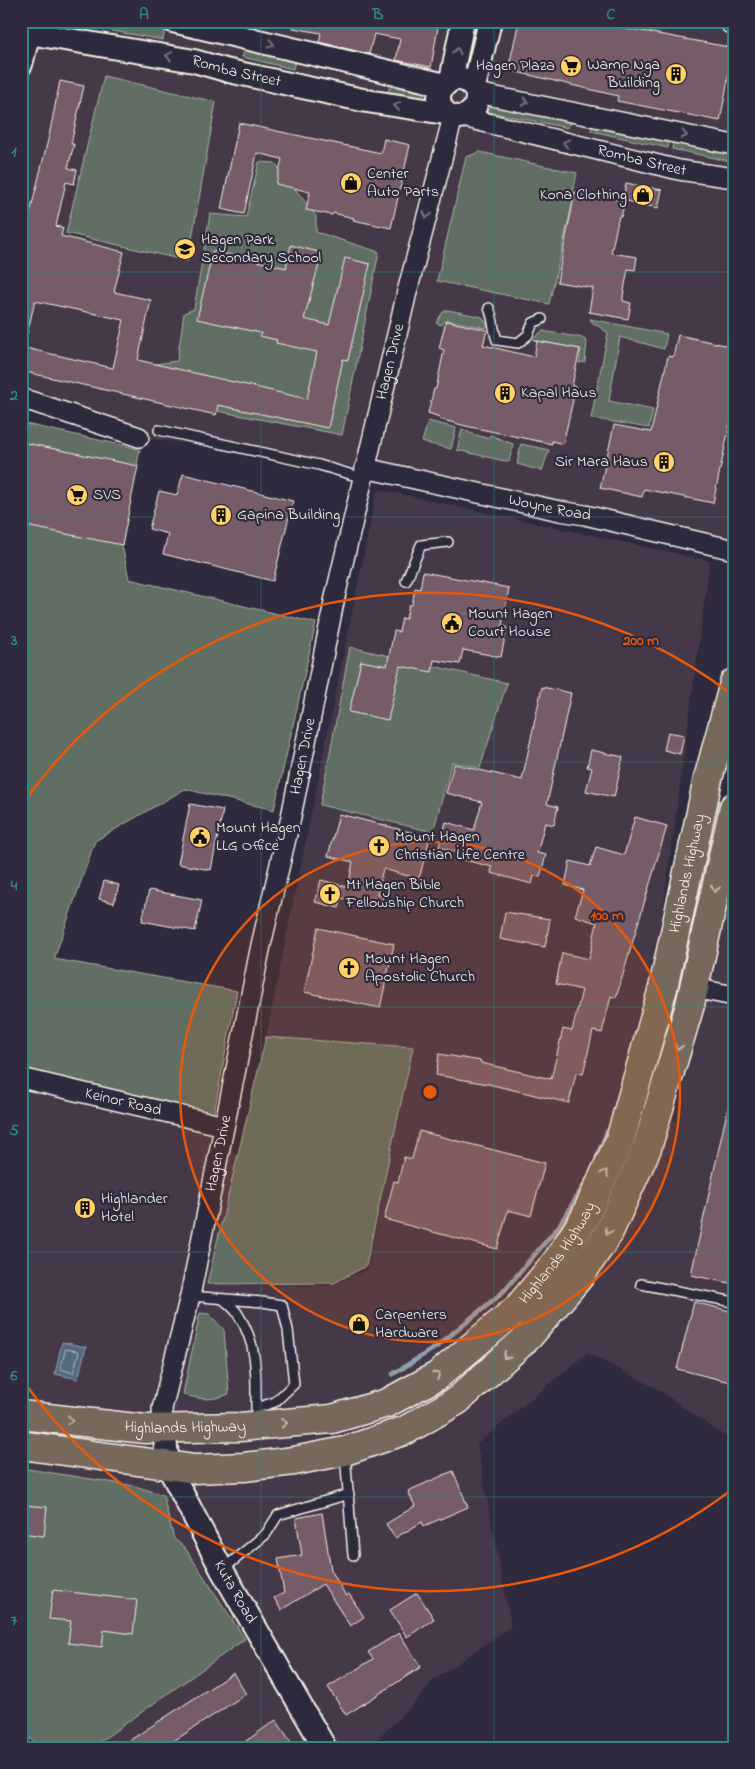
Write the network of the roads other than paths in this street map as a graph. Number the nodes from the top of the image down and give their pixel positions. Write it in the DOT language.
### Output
graph roads {
  1 [pos="173,21"];
  2 [pos="463,21"];
  3 [pos="490,21"];
  4 [pos="204,25"];
  5 [pos="30,27"];
  6 [pos="236,28"];
  7 [pos="194,61"];
  8 [pos="21,64"];
  9 [pos="224,70"];
  10 [pos="448,83"];
  11 [pos="476,90"];
  12 [pos="454,116"];
  13 [pos="734,145"];
  14 [pos="734,178"];
  15 [pos="489,308"];
  16 [pos="542,319"];
  17 [pos="21,398"];
  18 [pos="159,430"];
  19 [pos="139,437"];
  20 [pos="364,473"];
  21 [pos="448,542"];
  22 [pos="734,550"];
  23 [pos="406,581"];
  24 [pos="734,684"];
  25 [pos="734,807"];
  26 [pos="694,988"];
  27 [pos="734,996"];
  28 [pos="21,1078"];
  29 [pos="224,1126"];
  30 [pos="642,1284"];
  31 [pos="190,1296"];
  32 [pos="223,1298"];
  33 [pos="734,1302"];
  34 [pos="21,1414"];
  35 [pos="256,1417"];
  36 [pos="164,1429"];
  37 [pos="21,1445"];
  38 [pos="345,1451"];
  39 [pos="168,1466"];
  40 [pos="349,1494"];
  41 [pos="353,1555"];
  42 [pos="222,1570"];
  43 [pos="325,1748"];
  1 -- 4 [label="street, Romba Street"];
  10 -- 2 [label="street, one-way"];
  3 -- 11 [label="street"];
  4 -- 6 [label="street, Romba Street"];
  4 -- 7 [label="street"];
  7 -- 5 [label="street, Romba Street, one-way"];
  5 -- 8 [label="street"];
  6 -- 9 [label="street"];
  6 -- 10 [label="street, Romba Street, one-way"];
  7 -- 9 [label="street, Romba Street"];
  12 -- 9 [label="street, Romba Street, one-way"];
  10 -- 11 [label="street"];
  10 -- 12 [label="street"];
  11 -- 12 [label="street"];
  11 -- 13 [label="street, Romba Street, one-way"];
  14 -- 12 [label="street, Romba Street, one-way"];
  12 -- 20 [label="street, Hagen Drive, one-way"];
  15 -- 16 [label="lane"];
  17 -- 19 [label="street"];
  18 -- 20 [label="lane"];
  20 -- 22 [label="street, Woyne Road"];
  20 -- 29 [label="street, Hagen Drive"];
  21 -- 23 [label="lane"];
  35 -- 24 [label="main road, Highlands Highway, one-way"];
  25 -- 26 [label="main road, Highlands Highway, one-way"];
  26 -- 27 [label="street"];
  26 -- 38 [label="main road, Highlands Highway, one-way"];
  28 -- 29 [label="street, Keinor Road"];
  29 -- 31 [label="street, Hagen Drive"];
  30 -- 33 [label="lane"];
  31 -- 32 [label="lane"];
  31 -- 36 [label="street, Hagen Drive"];
  32 -- 35 [label="lane"];
  32 -- 35 [label="lane"];
  34 -- 36 [label="main road, Highlands Highway, one-way"];
  35 -- 36 [label="main road, Highlands Highway"];
  36 -- 39 [label="street, Kuta Road"];
  37 -- 39 [label="main road, Highlands Highway"];
  38 -- 39 [label="main road, Highlands Highway"];
  38 -- 40 [label="lane"];
  39 -- 42 [label="street, Kuta Road"];
  40 -- 41 [label="lane"];
  40 -- 42 [label="lane"];
  42 -- 43 [label="street, Kuta Road"];
}
